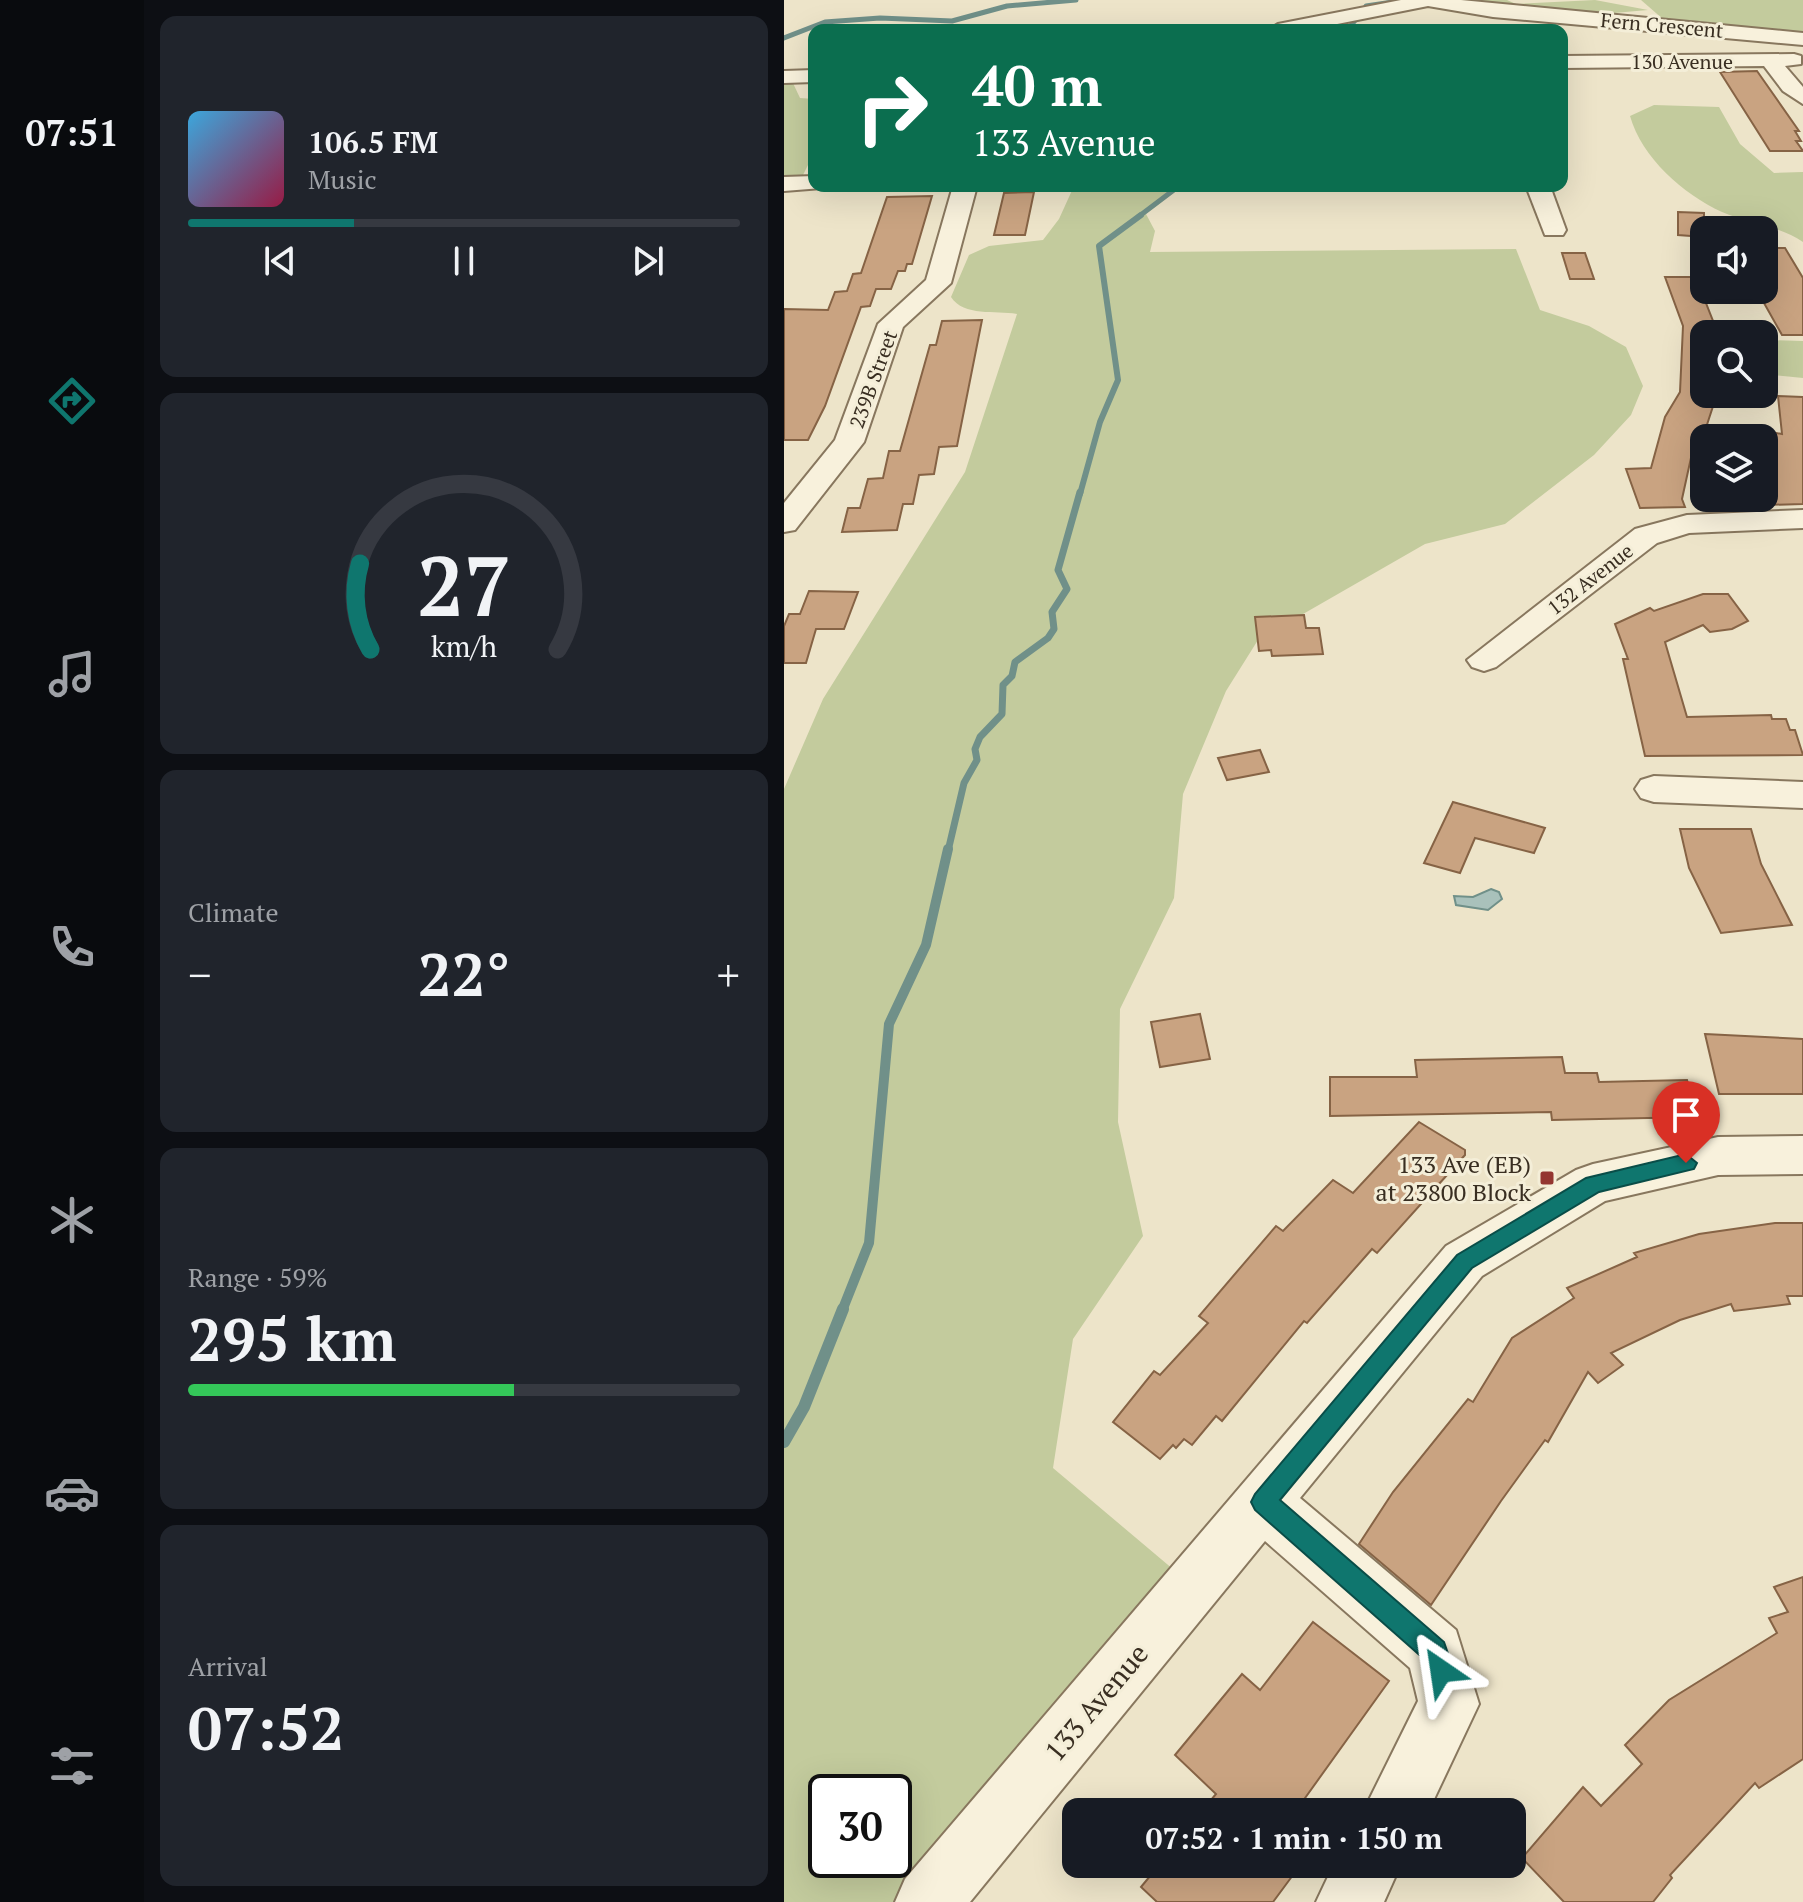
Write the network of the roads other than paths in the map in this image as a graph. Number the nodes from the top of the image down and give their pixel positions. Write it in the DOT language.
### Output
graph roads {
  1 [pos="1428,0"];
  2 [pos="1308,24"];
  3 [pos="1803,39"];
  4 [pos="1770,60"];
  5 [pos="1803,60"];
  6 [pos="1568,62"];
  7 [pos="808,76"];
  8 [pos="784,77"];
  9 [pos="1803,98"];
  10 [pos="808,183"];
  11 [pos="784,184"];
  12 [pos="963,192"];
  13 [pos="1540,192"];
  14 [pos="1554,230"];
  15 [pos="1803,519"];
  16 [pos="784,523"];
  17 [pos="1484,660"];
  18 [pos="1654,789"];
  19 [pos="1803,795"];
  20 [pos="1803,1155"];
  21 [pos="1263,1502"];
  22 [pos="1402,1798"];
  23 [pos="1362,1878"];
  24 [pos="928,1902"];
  25 [pos="1349,1902"];
  1 -- 2 [label="street"];
  1 -- 3 [label="street, Fern Crescent"];
  4 -- 5 [label="street, 130 Avenue"];
  4 -- 6 [label="street, 130 Avenue"];
  4 -- 9 [label="street"];
  7 -- 8 [label="street"];
  10 -- 11 [label="street"];
  12 -- 16 [label="street, 239B Street"];
  13 -- 14 [label="street"];
  15 -- 17 [label="street, 132 Avenue"];
  18 -- 19 [label="street"];
  20 -- 21 [label="street, 133 Avenue"];
  21 -- 22 [label="street"];
  21 -- 24 [label="street, 133 Avenue"];
  23 -- 25 [label="street"];
}
